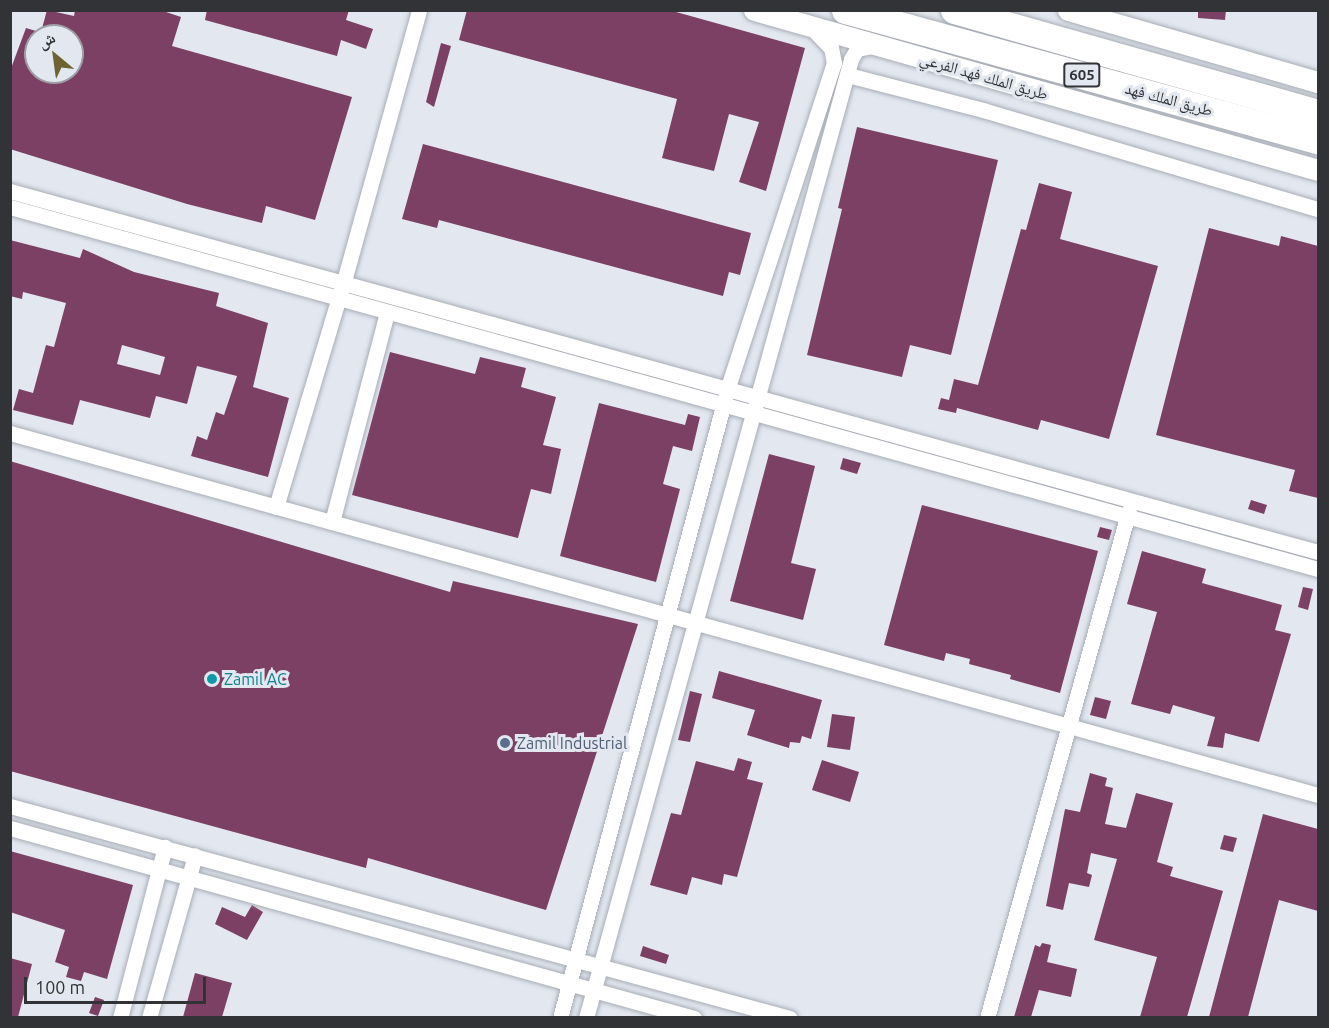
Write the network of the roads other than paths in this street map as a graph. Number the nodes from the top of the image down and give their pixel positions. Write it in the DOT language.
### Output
graph roads {
  1 [pos="419,10"];
  2 [pos="754,10"];
  3 [pos="845,10"];
  4 [pos="954,10"];
  5 [pos="1068,10"];
  6 [pos="811,27"];
  7 [pos="877,45"];
  8 [pos="848,75"];
  9 [pos="1318,82"];
  10 [pos="1318,113"];
  11 [pos="1318,140"];
  12 [pos="1318,171"];
  13 [pos="10,191"];
  14 [pos="10,207"];
  15 [pos="1318,209"];
  16 [pos="344,281"];
  17 [pos="337,297"];
  18 [pos="387,313"];
  19 [pos="728,387"];
  20 [pos="756,395"];
  21 [pos="723,407"];
  22 [pos="751,414"];
  23 [pos="10,433"];
  24 [pos="1131,501"];
  25 [pos="276,507"];
  26 [pos="1127,519"];
  27 [pos="332,522"];
  28 [pos="1318,552"];
  29 [pos="1318,569"];
  30 [pos="668,615"];
  31 [pos="695,623"];
  32 [pos="1069,725"];
  33 [pos="1318,795"];
  34 [pos="10,806"];
  35 [pos="10,828"];
  36 [pos="165,848"];
  37 [pos="195,855"];
  38 [pos="162,870"];
  39 [pos="189,878"];
  40 [pos="576,958"];
  41 [pos="602,965"];
  42 [pos="569,983"];
  43 [pos="594,990"];
  44 [pos="120,1017"];
  45 [pos="149,1017"];
  46 [pos="560,1017"];
  47 [pos="586,1017"];
  48 [pos="694,1017"];
  49 [pos="790,1017"];
  50 [pos="987,1017"];
  1 -- 16 [label="street"];
  2 -- 6 [label="main road, طريق الملك فهد الفرعي"];
  3 -- 11 [label="highway, طريق الملك فهد / 605"];
  4 -- 10 [label="highway, طريق الملك فهد / 605"];
  5 -- 9 [label="main road"];
  6 -- 7 [label="main road, طريق الملك فهد الفرعي"];
  6 -- 19 [label="street"];
  7 -- 8 [label="street"];
  7 -- 12 [label="main road, طريق الملك فهد الفرعي"];
  8 -- 15 [label="street"];
  8 -- 20 [label="street"];
  13 -- 16 [label="street"];
  14 -- 17 [label="street"];
  16 -- 17 [label="street"];
  16 -- 19 [label="street"];
  17 -- 18 [label="street"];
  17 -- 25 [label="street"];
  18 -- 21 [label="street"];
  18 -- 27 [label="street"];
  19 -- 20 [label="street"];
  19 -- 21 [label="street"];
  20 -- 22 [label="street"];
  20 -- 24 [label="street"];
  21 -- 22 [label="street"];
  21 -- 30 [label="street"];
  22 -- 26 [label="street"];
  22 -- 31 [label="street"];
  23 -- 25 [label="street"];
  24 -- 26 [label="street"];
  24 -- 28 [label="street"];
  25 -- 27 [label="street"];
  26 -- 29 [label="street"];
  26 -- 32 [label="street"];
  27 -- 30 [label="street"];
  30 -- 31 [label="street"];
  30 -- 40 [label="street"];
  31 -- 32 [label="street"];
  31 -- 41 [label="street"];
  32 -- 33 [label="street"];
  32 -- 50 [label="street"];
  34 -- 36 [label="street"];
  35 -- 38 [label="street"];
  36 -- 37 [label="street"];
  36 -- 38 [label="street"];
  37 -- 39 [label="street"];
  37 -- 40 [label="street"];
  38 -- 39 [label="street"];
  38 -- 44 [label="street"];
  39 -- 42 [label="street"];
  39 -- 45 [label="street"];
  40 -- 41 [label="street"];
  40 -- 42 [label="street"];
  41 -- 43 [label="street"];
  41 -- 49 [label="street"];
  42 -- 43 [label="street"];
  42 -- 46 [label="street"];
  43 -- 47 [label="street"];
  43 -- 48 [label="street"];
}
